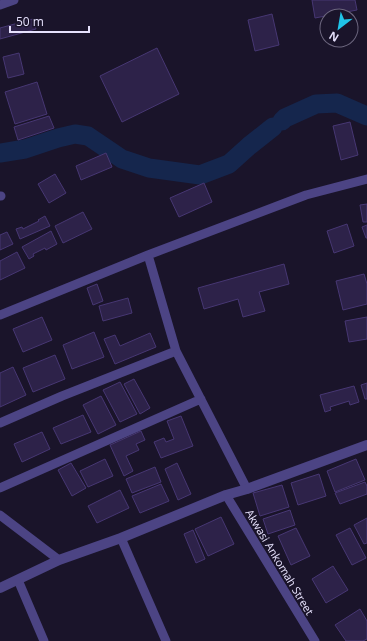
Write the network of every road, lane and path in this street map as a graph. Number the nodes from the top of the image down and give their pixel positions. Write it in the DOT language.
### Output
graph roads {
  1 [pos="14,0"];
  2 [pos="0,5"];
  3 [pos="367,179"];
  4 [pos="148,255"];
  5 [pos="0,315"];
  6 [pos="176,351"];
  7 [pos="201,399"];
  8 [pos="0,423"];
  9 [pos="367,445"];
  10 [pos="0,488"];
  11 [pos="247,489"];
  12 [pos="226,495"];
  13 [pos="0,516"];
  14 [pos="121,538"];
  15 [pos="59,560"];
  16 [pos="18,580"];
  17 [pos="0,588"];
  18 [pos="44,641"];
  19 [pos="166,641"];
  20 [pos="315,641"];
  1 -- 2 [label="street"];
  3 -- 4 [label="street"];
  4 -- 5 [label="street"];
  4 -- 6 [label="street"];
  6 -- 7 [label="street"];
  6 -- 8 [label="street"];
  7 -- 10 [label="street"];
  7 -- 11 [label="street"];
  9 -- 11 [label="street"];
  11 -- 12 [label="street"];
  12 -- 14 [label="street"];
  12 -- 20 [label="street, Akwasi Ankomah Street"];
  13 -- 15 [label="street"];
  14 -- 15 [label="street"];
  14 -- 19 [label="street"];
  15 -- 16 [label="street"];
  16 -- 17 [label="street"];
  16 -- 18 [label="street"];
}
